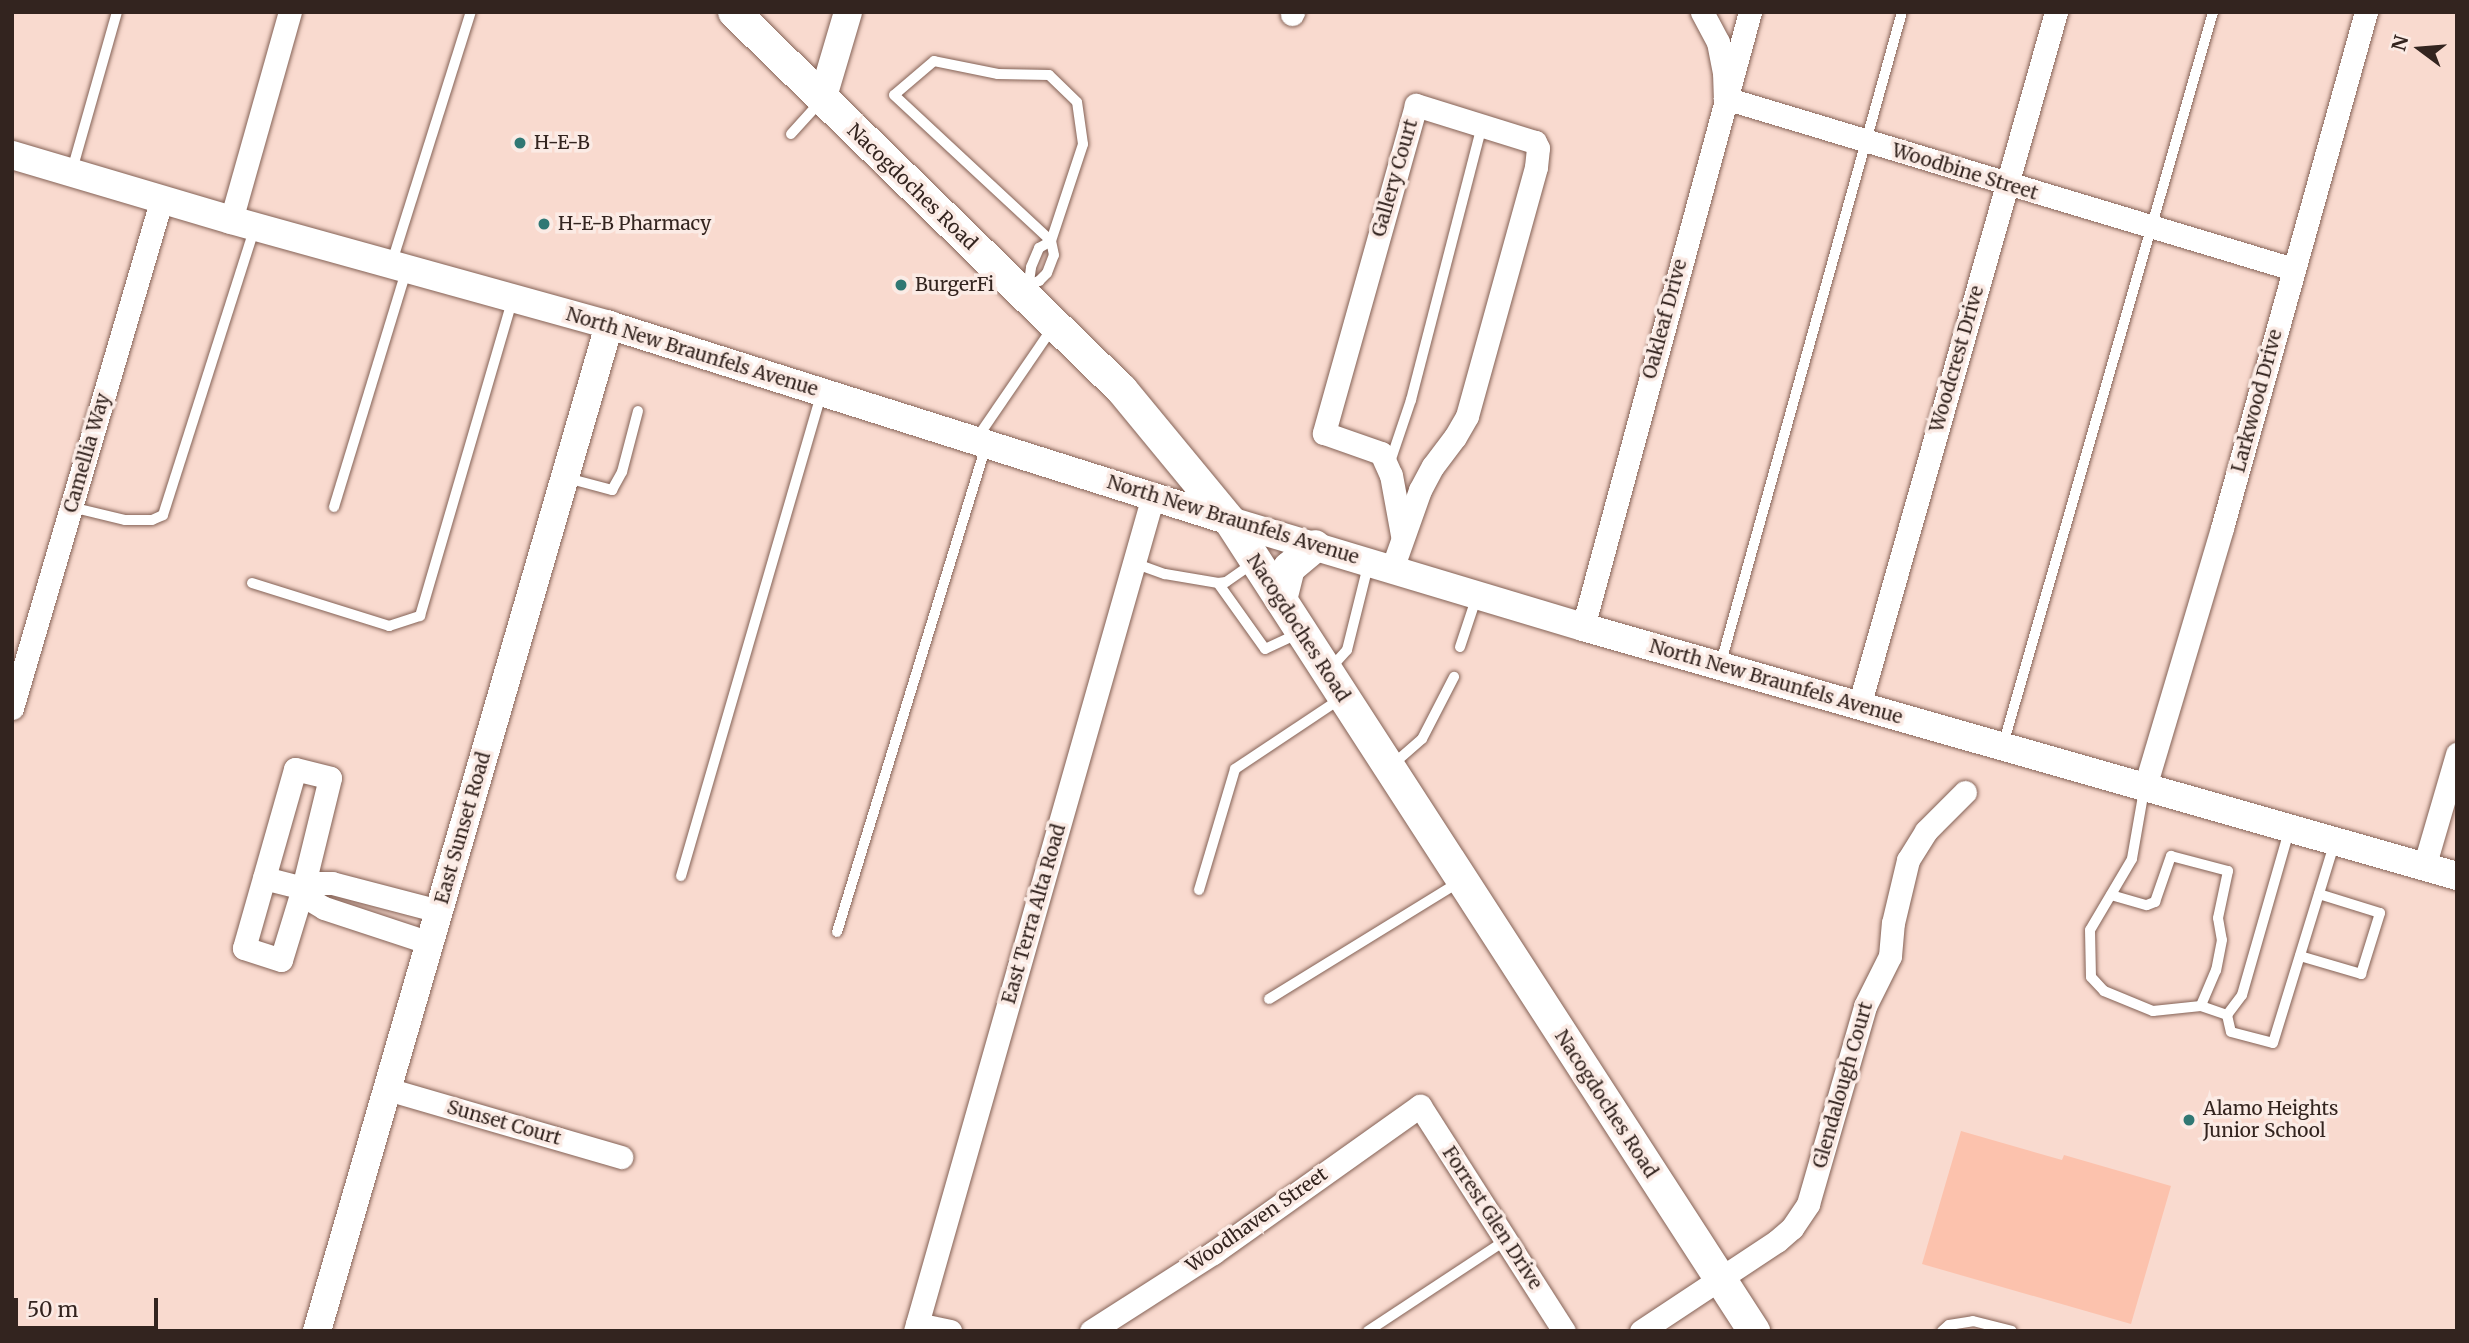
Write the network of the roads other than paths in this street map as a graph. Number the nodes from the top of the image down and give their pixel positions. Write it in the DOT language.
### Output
graph roads {
  1 [pos="117,12"];
  2 [pos="290,12"];
  3 [pos="471,12"];
  4 [pos="848,12"];
  5 [pos="1702,12"];
  6 [pos="1749,12"];
  7 [pos="1902,12"];
  8 [pos="2056,12"];
  9 [pos="2213,12"];
  10 [pos="2366,12"];
  11 [pos="744,15"];
  12 [pos="1725,98"];
  13 [pos="822,100"];
  14 [pos="1482,126"];
  15 [pos="791,134"];
  16 [pos="1866,142"];
  17 [pos="12,155"];
  18 [pos="72,170"];
  19 [pos="2006,185"];
  20 [pos="162,198"];
  21 [pos="243,223"];
  22 [pos="2151,228"];
  23 [pos="1051,241"];
  24 [pos="399,267"];
  25 [pos="2293,269"];
  26 [pos="1023,285"];
  27 [pos="513,298"];
  28 [pos="609,325"];
  29 [pos="1055,325"];
  30 [pos="822,392"];
  31 [pos="639,411"];
  32 [pos="981,442"];
  33 [pos="1388,467"];
  34 [pos="565,478"];
  35 [pos="1153,496"];
  36 [pos="71,507"];
  37 [pos="334,507"];
  38 [pos="1230,521"];
  39 [pos="1402,535"];
  40 [pos="1315,546"];
  41 [pos="1256,562"];
  42 [pos="1134,563"];
  43 [pos="1381,565"];
  44 [pos="252,583"];
  45 [pos="1218,583"];
  46 [pos="1478,594"];
  47 [pos="1281,600"];
  48 [pos="1583,627"];
  49 [pos="1301,632"];
  50 [pos="1460,647"];
  51 [pos="1720,666"];
  52 [pos="1454,677"];
  53 [pos="1335,684"];
  54 [pos="1859,706"];
  55 [pos="12,708"];
  56 [pos="2002,748"];
  57 [pos="2457,754"];
  58 [pos="1389,768"];
  59 [pos="2144,790"];
  60 [pos="1965,792"];
  61 [pos="282,813"];
  62 [pos="320,822"];
  63 [pos="2290,829"];
  64 [pos="2335,842"];
  65 [pos="2424,867"];
  66 [pos="681,876"];
  67 [pos="2457,876"];
  68 [pos="264,878"];
  69 [pos="1461,880"];
  70 [pos="303,888"];
  71 [pos="1199,890"];
  72 [pos="362,891"];
  73 [pos="2319,894"];
  74 [pos="2111,895"];
  75 [pos="439,911"];
  76 [pos="353,918"];
  77 [pos="837,932"];
  78 [pos="430,943"];
  79 [pos="2300,956"];
  80 [pos="1269,999"];
  81 [pos="2200,1006"];
  82 [pos="2227,1015"];
  83 [pos="387,1089"];
  84 [pos="1420,1106"];
  85 [pos="621,1157"];
  86 [pos="1506,1240"];
  87 [pos="1719,1280"];
  88 [pos="916,1327"];
  89 [pos="317,1331"];
  90 [pos="950,1331"];
  91 [pos="1091,1331"];
  92 [pos="1368,1331"];
  93 [pos="1564,1331"];
  94 [pos="1641,1331"];
  95 [pos="1754,1331"];
  96 [pos="1942,1331"];
  97 [pos="2012,1331"];
  1 -- 18 [label="lane"];
  2 -- 21 [label="street"];
  3 -- 24 [label="lane"];
  4 -- 13 [label="street"];
  5 -- 12 [label="street"];
  6 -- 12 [label="street, Oakleaf Drive"];
  7 -- 16 [label="lane"];
  8 -- 19 [label="street, Woodcrest Drive"];
  9 -- 22 [label="lane"];
  10 -- 25 [label="street, Larkwood Drive"];
  11 -- 13 [label="main road, Nacogdoches Road"];
  12 -- 16 [label="street, Woodbine Street"];
  12 -- 48 [label="street, Oakleaf Drive"];
  13 -- 15 [label="lane"];
  13 -- 26 [label="main road, Nacogdoches Road"];
  14 -- 33 [label="lane"];
  14 -- 33 [label="street, Gallery Court"];
  14 -- 39 [label="street, Gallery Court"];
  16 -- 19 [label="street, Woodbine Street"];
  16 -- 51 [label="lane"];
  17 -- 18 [label="street, North New Braunfels Avenue"];
  18 -- 20 [label="street, North New Braunfels Avenue"];
  19 -- 22 [label="street, Woodbine Street"];
  19 -- 54 [label="street, Woodcrest Drive"];
  20 -- 21 [label="street, North New Braunfels Avenue"];
  20 -- 36 [label="street, Camellia Way"];
  21 -- 24 [label="street, North New Braunfels Avenue"];
  21 -- 36 [label="lane"];
  22 -- 25 [label="street, Woodbine Street"];
  22 -- 56 [label="lane"];
  23 -- 23 [label="lane"];
  23 -- 26 [label="lane"];
  23 -- 26 [label="lane"];
  24 -- 27 [label="street, North New Braunfels Avenue"];
  24 -- 37 [label="lane"];
  25 -- 59 [label="street, Larkwood Drive"];
  26 -- 29 [label="main road, Nacogdoches Road"];
  27 -- 28 [label="street, North New Braunfels Avenue"];
  27 -- 44 [label="lane"];
  28 -- 30 [label="street, North New Braunfels Avenue"];
  28 -- 34 [label="street, East Sunset Road"];
  29 -- 32 [label="lane"];
  29 -- 38 [label="main road, Nacogdoches Road"];
  30 -- 32 [label="street, North New Braunfels Avenue"];
  30 -- 66 [label="lane"];
  31 -- 34 [label="lane"];
  32 -- 35 [label="street, North New Braunfels Avenue"];
  32 -- 77 [label="lane"];
  33 -- 39 [label="street, Gallery Court"];
  34 -- 75 [label="street, East Sunset Road"];
  35 -- 38 [label="street, North New Braunfels Avenue"];
  35 -- 42 [label="street, East Terra Alta Road"];
  36 -- 55 [label="street, Camellia Way"];
  38 -- 40 [label="street, North New Braunfels Avenue"];
  38 -- 41 [label="main road, Nacogdoches Road"];
  39 -- 43 [label="street, Gallery Court"];
  40 -- 43 [label="street, North New Braunfels Avenue"];
  40 -- 47 [label="main road"];
  41 -- 45 [label="lane"];
  41 -- 47 [label="main road, Nacogdoches Road"];
  42 -- 45 [label="lane"];
  42 -- 88 [label="street, East Terra Alta Road"];
  43 -- 46 [label="street, North New Braunfels Avenue"];
  43 -- 53 [label="lane"];
  45 -- 49 [label="lane"];
  46 -- 48 [label="street, North New Braunfels Avenue"];
  46 -- 50 [label="lane"];
  47 -- 49 [label="main road, Nacogdoches Road"];
  48 -- 51 [label="street, North New Braunfels Avenue"];
  49 -- 53 [label="main road, Nacogdoches Road"];
  51 -- 54 [label="street, North New Braunfels Avenue"];
  52 -- 58 [label="lane"];
  53 -- 58 [label="main road, Nacogdoches Road"];
  53 -- 71 [label="lane"];
  54 -- 56 [label="street, North New Braunfels Avenue"];
  56 -- 59 [label="street, North New Braunfels Avenue"];
  57 -- 65 [label="street"];
  58 -- 69 [label="main road, Nacogdoches Road"];
  59 -- 63 [label="street, North New Braunfels Avenue"];
  59 -- 74 [label="lane"];
  60 -- 87 [label="street, Glendalough Court"];
  61 -- 62 [label="street"];
  61 -- 62 [label="street"];
  61 -- 68 [label="street"];
  62 -- 70 [label="street"];
  63 -- 64 [label="street, North New Braunfels Avenue"];
  63 -- 82 [label="lane"];
  64 -- 65 [label="street, North New Braunfels Avenue"];
  64 -- 73 [label="lane"];
  65 -- 67 [label="street, North New Braunfels Avenue"];
  68 -- 70 [label="street"];
  68 -- 70 [label="street"];
  69 -- 80 [label="lane"];
  69 -- 87 [label="main road, Nacogdoches Road"];
  70 -- 72 [label="street"];
  70 -- 76 [label="street"];
  72 -- 75 [label="street"];
  72 -- 76 [label="street"];
  73 -- 79 [label="lane"];
  73 -- 79 [label="lane"];
  74 -- 81 [label="lane"];
  74 -- 81 [label="lane"];
  75 -- 78 [label="street, East Sunset Road"];
  76 -- 78 [label="street"];
  78 -- 83 [label="street, East Sunset Road"];
  79 -- 82 [label="lane"];
  81 -- 82 [label="lane"];
  83 -- 85 [label="street, Sunset Court"];
  83 -- 89 [label="street, East Sunset Road"];
  84 -- 86 [label="street, Forrest Glen Drive"];
  84 -- 91 [label="street, Woodhaven Street"];
  86 -- 92 [label="lane"];
  86 -- 93 [label="street, Forrest Glen Drive"];
  87 -- 94 [label="street, Glendalough Court"];
  87 -- 95 [label="main road, Nacogdoches Road"];
  88 -- 90 [label="street"];
  96 -- 97 [label="lane"];
}
